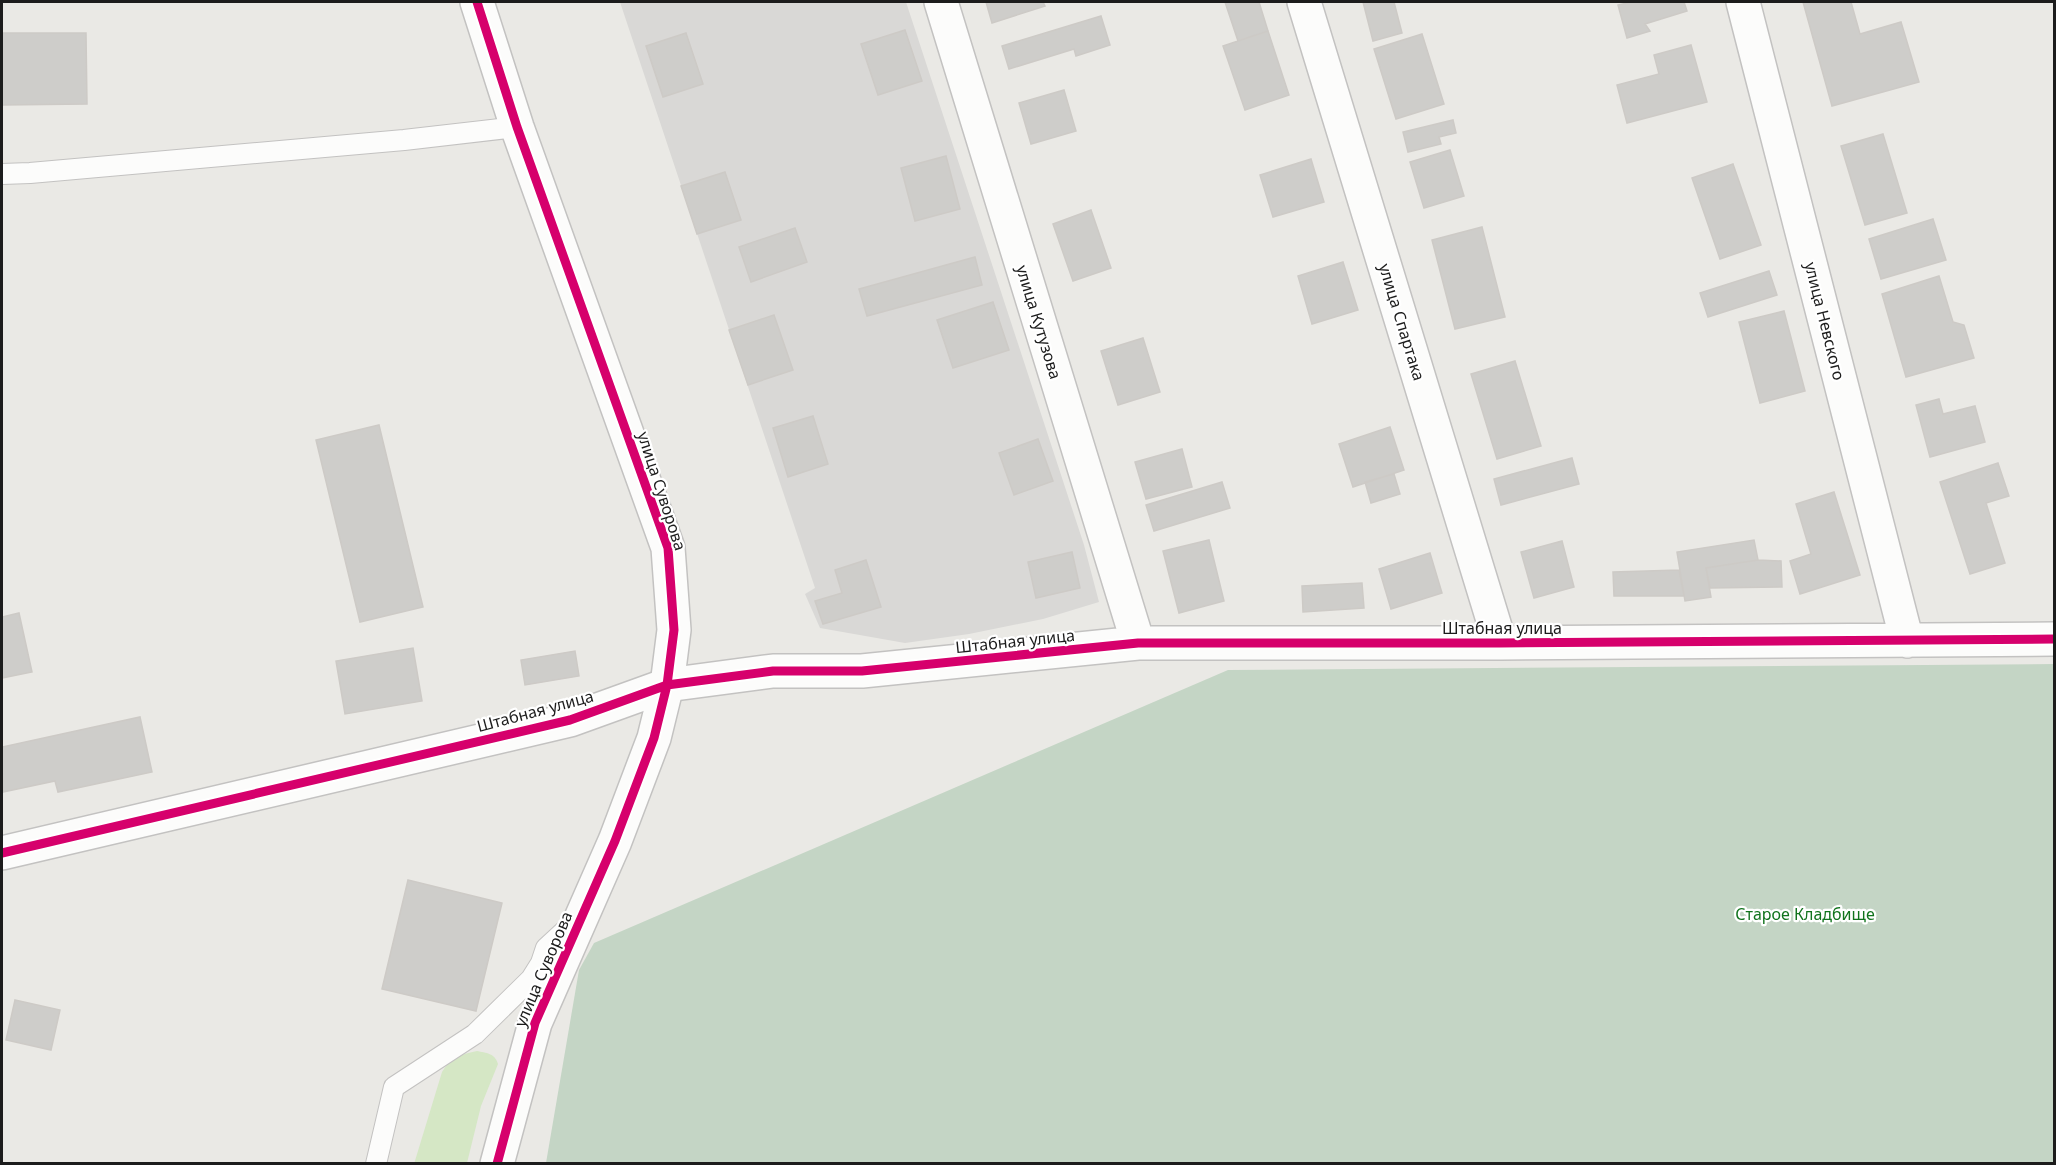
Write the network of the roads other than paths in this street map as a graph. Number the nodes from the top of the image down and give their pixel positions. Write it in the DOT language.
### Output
graph roads {
  1 [pos="477,2"];
  2 [pos="941,2"];
  3 [pos="1304,2"];
  4 [pos="1743,2"];
  5 [pos="517,127"];
  6 [pos="2,174"];
  7 [pos="2055,639"];
  8 [pos="1907,641"];
  9 [pos="1500,643"];
  10 [pos="1138,644"];
  11 [pos="667,685"];
  12 [pos="2,853"];
  13 [pos="582,914"];
  14 [pos="376,1164"];
  15 [pos="497,1164"];
  1 -- 5 [label="street, улица Суворова"];
  2 -- 10 [label="street, улица Кутузова"];
  3 -- 9 [label="street, улица Спартака"];
  4 -- 8 [label="street, улица Невского"];
  5 -- 6 [label="lane"];
  5 -- 11 [label="street, улица Суворова"];
  7 -- 8 [label="street, Штабная улица"];
  8 -- 9 [label="street, Штабная улица"];
  9 -- 10 [label="street, Штабная улица"];
  10 -- 11 [label="street, Штабная улица"];
  11 -- 12 [label="street, Штабная улица"];
  11 -- 13 [label="street, улица Суворова"];
  13 -- 14 [label="lane"];
  13 -- 15 [label="street, улица Суворова"];
}
